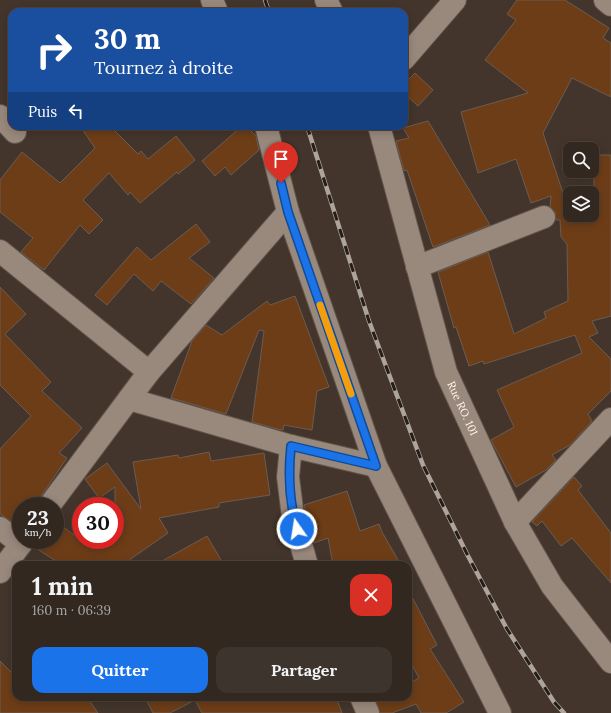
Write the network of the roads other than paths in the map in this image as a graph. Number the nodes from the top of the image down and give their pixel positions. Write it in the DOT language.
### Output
graph roads {
  1 [pos="455,0"];
  2 [pos="605,0"];
  3 [pos="611,5"];
  4 [pos="408,54"];
  5 [pos="0,116"];
  6 [pos="8,125"];
  7 [pos="267,130"];
  8 [pos="380,130"];
  9 [pos="288,212"];
  10 [pos="544,217"];
  11 [pos="0,252"];
  12 [pos="417,267"];
  13 [pos="150,372"];
  14 [pos="129,399"];
  15 [pos="611,419"];
  16 [pos="291,446"];
  17 [pos="376,466"];
  18 [pos="56,497"];
  19 [pos="515,522"];
  20 [pos="0,528"];
  21 [pos="12,536"];
  22 [pos="17,549"];
  23 [pos="306,561"];
  24 [pos="0,572"];
  25 [pos="611,662"];
  26 [pos="363,701"];
  27 [pos="368,713"];
  28 [pos="500,713"];
  1 -- 4 [label="street"];
  2 -- 3 [label="street"];
  5 -- 6 [label="street"];
  7 -- 9 [label="street"];
  8 -- 12 [label="street, Rue RO. 101"];
  9 -- 13 [label="street"];
  9 -- 17 [label="street"];
  10 -- 12 [label="street"];
  11 -- 13 [label="street"];
  12 -- 19 [label="street, Rue RO. 101"];
  13 -- 14 [label="street"];
  14 -- 16 [label="street"];
  14 -- 18 [label="street"];
  15 -- 19 [label="street"];
  16 -- 17 [label="street"];
  16 -- 23 [label="street"];
  17 -- 28 [label="street"];
  19 -- 25 [label="street, Rue RO. 101"];
  20 -- 21 [label="street"];
  22 -- 24 [label="street"];
  26 -- 27 [label="street"];
}
